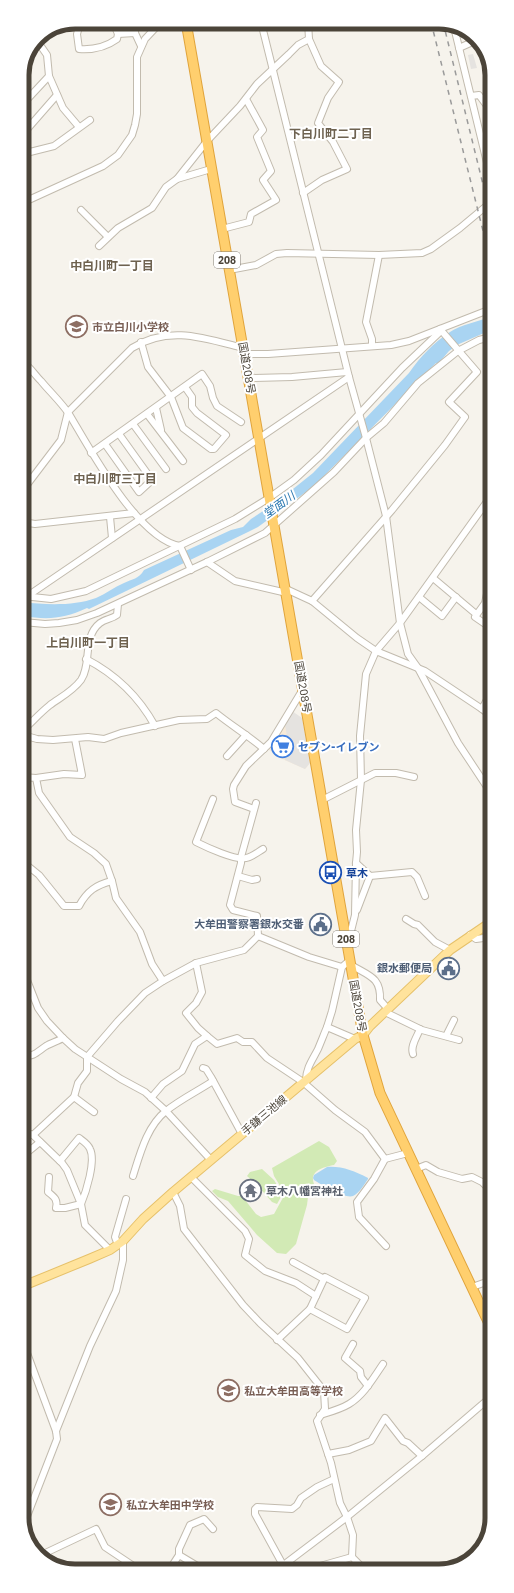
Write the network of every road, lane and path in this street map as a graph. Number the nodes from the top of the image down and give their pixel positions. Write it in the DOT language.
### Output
graph roads {
  1 [pos="78,29"];
  2 [pos="116,29"];
  3 [pos="134,29"];
  4 [pos="154,29"];
  5 [pos="187,29"];
  6 [pos="263,29"];
  7 [pos="308,29"];
  8 [pos="455,32"];
  9 [pos="118,34"];
  10 [pos="135,34"];
  11 [pos="309,39"];
  12 [pos="472,42"];
  13 [pos="141,46"];
  14 [pos="39,47"];
  15 [pos="459,48"];
  16 [pos="272,68"];
  17 [pos="49,76"];
  18 [pos="58,95"];
  19 [pos="29,96"];
  20 [pos="472,96"];
  21 [pos="246,99"];
  22 [pos="485,103"];
  23 [pos="90,120"];
  24 [pos="79,127"];
  25 [pos="29,128"];
  26 [pos="206,141"];
  27 [pos="29,151"];
  28 [pos="485,153"];
  29 [pos="211,169"];
  30 [pos="177,179"];
  31 [pos="303,193"];
  32 [pos="29,200"];
  33 [pos="485,207"];
  34 [pos="81,210"];
  35 [pos="222,229"];
  36 [pos="108,237"];
  37 [pos="99,246"];
  38 [pos="318,253"];
  39 [pos="379,256"];
  40 [pos="229,270"];
  41 [pos="485,311"];
  42 [pos="441,329"];
  43 [pos="485,338"];
  44 [pos="141,342"];
  45 [pos="372,346"];
  46 [pos="341,348"];
  47 [pos="457,350"];
  48 [pos="244,351"];
  49 [pos="29,370"];
  50 [pos="348,374"];
  51 [pos="249,378"];
  52 [pos="185,387"];
  53 [pos="171,397"];
  54 [pos="156,408"];
  55 [pos="68,412"];
  56 [pos="147,414"];
  57 [pos="359,415"];
  58 [pos="241,422"];
  59 [pos="133,424"];
  60 [pos="119,434"];
  61 [pos="162,434"];
  62 [pos="259,438"];
  63 [pos="366,438"];
  64 [pos="105,444"];
  65 [pos="91,453"];
  66 [pos="183,461"];
  67 [pos="166,469"];
  68 [pos="29,482"];
  69 [pos="269,498"];
  70 [pos="485,504"];
  71 [pos="134,513"];
  72 [pos="110,516"];
  73 [pos="386,516"];
  74 [pos="140,520"];
  75 [pos="29,523"];
  76 [pos="274,525"];
  77 [pos="112,538"];
  78 [pos="180,546"];
  79 [pos="207,562"];
  80 [pos="191,570"];
  81 [pos="433,578"];
  82 [pos="286,591"];
  83 [pos="29,594"];
  84 [pos="29,597"];
  85 [pos="419,597"];
  86 [pos="456,597"];
  87 [pos="312,601"];
  88 [pos="485,603"];
  89 [pos="118,604"];
  90 [pos="476,614"];
  91 [pos="29,623"];
  92 [pos="400,623"];
  93 [pos="485,624"];
  94 [pos="376,651"];
  95 [pos="86,659"];
  96 [pos="418,668"];
  97 [pos="303,689"];
  98 [pos="485,703"];
  99 [pos="482,709"];
  100 [pos="485,711"];
  101 [pos="29,724"];
  102 [pos="155,726"];
  103 [pos="246,735"];
  104 [pos="29,737"];
  105 [pos="75,739"];
  106 [pos="264,749"];
  107 [pos="227,756"];
  108 [pos="29,777"];
  109 [pos="414,777"];
  110 [pos="36,778"];
  111 [pos="361,780"];
  112 [pos="485,783"];
  113 [pos="214,799"];
  114 [pos="322,800"];
  115 [pos="263,849"];
  116 [pos="241,859"];
  117 [pos="356,863"];
  118 [pos="29,867"];
  119 [pos="238,876"];
  120 [pos="370,876"];
  121 [pos="257,879"];
  122 [pos="112,881"];
  123 [pos="425,896"];
  124 [pos="355,915"];
  125 [pos="406,919"];
  126 [pos="485,926"];
  127 [pos="470,935"];
  128 [pos="258,936"];
  129 [pos="346,937"];
  130 [pos="485,938"];
  131 [pos="450,950"];
  132 [pos="196,963"];
  133 [pos="348,964"];
  134 [pos="163,981"];
  135 [pos="29,985"];
  136 [pos="387,1010"];
  137 [pos="454,1020"];
  138 [pos="327,1027"];
  139 [pos="420,1029"];
  140 [pos="363,1034"];
  141 [pos="206,1036"];
  142 [pos="446,1036"];
  143 [pos="63,1038"];
  144 [pos="355,1040"];
  145 [pos="459,1040"];
  146 [pos="413,1054"];
  147 [pos="29,1056"];
  148 [pos="87,1057"];
  149 [pos="203,1068"];
  150 [pos="213,1081"];
  151 [pos="305,1081"];
  152 [pos="74,1097"];
  153 [pos="151,1098"];
  154 [pos="166,1111"];
  155 [pos="94,1112"];
  156 [pos="29,1133"];
  157 [pos="242,1134"];
  158 [pos="33,1135"];
  159 [pos="40,1142"];
  160 [pos="29,1151"];
  161 [pos="408,1153"];
  162 [pos="210,1159"];
  163 [pos="385,1159"];
  164 [pos="60,1161"];
  165 [pos="416,1169"];
  166 [pos="133,1176"];
  167 [pos="49,1177"];
  168 [pos="190,1177"];
  169 [pos="485,1185"];
  170 [pos="173,1192"];
  171 [pos="126,1199"];
  172 [pos="81,1204"];
  173 [pos="121,1243"];
  174 [pos="386,1246"];
  175 [pos="110,1250"];
  176 [pos="293,1262"];
  177 [pos="324,1279"];
  178 [pos="485,1282"];
  179 [pos="29,1284"];
  180 [pos="472,1289"];
  181 [pos="316,1296"];
  182 [pos="310,1309"];
  183 [pos="485,1316"];
  184 [pos="277,1340"];
  185 [pos="353,1344"];
  186 [pos="29,1358"];
  187 [pos="383,1364"];
  188 [pos="368,1386"];
  189 [pos="485,1402"];
  190 [pos="320,1415"];
  191 [pos="56,1431"];
  192 [pos="328,1454"];
  193 [pos="422,1456"];
  194 [pos="334,1479"];
  195 [pos="29,1511"];
  196 [pos="347,1517"];
  197 [pos="213,1529"];
  198 [pos="45,1553"];
  199 [pos="179,1555"];
  200 [pos="352,1557"];
  201 [pos="130,1564"];
  202 [pos="173,1564"];
  203 [pos="194,1564"];
  204 [pos="280,1564"];
  205 [pos="287,1564"];
  206 [pos="327,1564"];
  207 [pos="359,1564"];
  1 -- 9 [label="street"];
  2 -- 9 [label="street"];
  3 -- 10 [label="street"];
  4 -- 13 [label="street"];
  5 -- 26 [label="highway, 国道208号 / 208"];
  6 -- 16 [label="street"];
  7 -- 11 [label="street"];
  8 -- 15 [label="street"];
  9 -- 10 [label="street"];
  10 -- 13 [label="street"];
  11 -- 16 [label="street"];
  11 -- 31 [label="street"];
  12 -- 15 [label="street"];
  13 -- 32 [label="street"];
  14 -- 17 [label="street"];
  15 -- 20 [label="street"];
  16 -- 21 [label="street"];
  16 -- 31 [label="street"];
  17 -- 18 [label="street"];
  17 -- 19 [label="street"];
  18 -- 24 [label="street"];
  18 -- 25 [label="street"];
  20 -- 22 [label="street"];
  20 -- 28 [label="street"];
  21 -- 26 [label="street"];
  21 -- 35 [label="street"];
  23 -- 24 [label="street"];
  24 -- 27 [label="street"];
  26 -- 29 [label="highway, 国道208号 / 208"];
  26 -- 30 [label="street"];
  29 -- 30 [label="street"];
  29 -- 35 [label="highway, 国道208号 / 208"];
  30 -- 36 [label="street"];
  31 -- 38 [label="street"];
  33 -- 39 [label="street"];
  34 -- 36 [label="street"];
  35 -- 40 [label="highway, 国道208号 / 208"];
  36 -- 37 [label="street"];
  38 -- 39 [label="street"];
  38 -- 40 [label="street"];
  38 -- 46 [label="street"];
  39 -- 45 [label="street"];
  40 -- 48 [label="highway, 国道208号 / 208"];
  41 -- 42 [label="street"];
  42 -- 45 [label="street"];
  42 -- 47 [label="street"];
  42 -- 57 [label="street"];
  43 -- 47 [label="street"];
  44 -- 48 [label="street"];
  44 -- 53 [label="street"];
  44 -- 55 [label="street"];
  45 -- 46 [label="street"];
  46 -- 48 [label="street"];
  46 -- 50 [label="street"];
  47 -- 63 [label="street"];
  47 -- 73 [label="street"];
  48 -- 51 [label="highway, 国道208号 / 208"];
  49 -- 55 [label="street"];
  50 -- 51 [label="street"];
  50 -- 57 [label="street"];
  50 -- 62 [label="street"];
  51 -- 62 [label="highway, 国道208号 / 208"];
  52 -- 53 [label="street"];
  52 -- 53 [label="street"];
  52 -- 58 [label="street"];
  53 -- 54 [label="street"];
  54 -- 56 [label="street"];
  54 -- 61 [label="street"];
  55 -- 65 [label="street"];
  55 -- 68 [label="street"];
  56 -- 59 [label="street"];
  56 -- 61 [label="street"];
  57 -- 63 [label="street"];
  57 -- 69 [label="street"];
  59 -- 60 [label="street"];
  59 -- 67 [label="street"];
  60 -- 64 [label="street"];
  60 -- 64 [label="street"];
  61 -- 66 [label="street"];
  62 -- 69 [label="highway, 国道208号 / 208"];
  62 -- 74 [label="street"];
  63 -- 73 [label="street"];
  63 -- 76 [label="street"];
  64 -- 65 [label="street"];
  65 -- 71 [label="street"];
  69 -- 76 [label="highway, 国道208号 / 208"];
  69 -- 78 [label="street"];
  70 -- 81 [label="street"];
  71 -- 72 [label="street"];
  71 -- 74 [label="street"];
  72 -- 75 [label="street"];
  72 -- 77 [label="street"];
  73 -- 87 [label="street"];
  73 -- 92 [label="street"];
  74 -- 77 [label="street"];
  74 -- 78 [label="street"];
  76 -- 79 [label="street"];
  76 -- 82 [label="highway, 国道208号 / 208"];
  77 -- 83 [label="street"];
  78 -- 80 [label="street"];
  78 -- 84 [label="street"];
  79 -- 80 [label="street"];
  79 -- 82 [label="street"];
  80 -- 89 [label="street"];
  81 -- 85 [label="street"];
  81 -- 86 [label="street"];
  82 -- 87 [label="street"];
  82 -- 97 [label="highway, 国道208号 / 208"];
  85 -- 86 [label="street"];
  85 -- 92 [label="street"];
  86 -- 90 [label="street"];
  87 -- 94 [label="street"];
  88 -- 90 [label="street"];
  89 -- 91 [label="street"];
  89 -- 95 [label="street"];
  90 -- 93 [label="street"];
  92 -- 94 [label="street"];
  92 -- 96 [label="street"];
  94 -- 96 [label="street"];
  94 -- 111 [label="street"];
  95 -- 101 [label="street"];
  95 -- 102 [label="street"];
  96 -- 99 [label="street"];
  96 -- 112 [label="street"];
  97 -- 106 [label="street"];
  97 -- 114 [label="highway, 国道208号 / 208"];
  98 -- 99 [label="street"];
  99 -- 100 [label="street"];
  102 -- 103 [label="street"];
  102 -- 105 [label="street"];
  103 -- 106 [label="street"];
  103 -- 107 [label="street"];
  104 -- 105 [label="street"];
  105 -- 110 [label="street"];
  106 -- 116 [label="street"];
  108 -- 110 [label="street"];
  109 -- 111 [label="street"];
  110 -- 122 [label="street"];
  111 -- 114 [label="street"];
  111 -- 117 [label="street"];
  113 -- 116 [label="street"];
  114 -- 129 [label="highway, 国道208号 / 208"];
  115 -- 116 [label="street"];
  116 -- 119 [label="street"];
  117 -- 120 [label="street"];
  117 -- 124 [label="street"];
  118 -- 122 [label="street"];
  119 -- 121 [label="street"];
  119 -- 128 [label="street"];
  120 -- 123 [label="street"];
  120 -- 124 [label="street"];
  122 -- 134 [label="street"];
  124 -- 129 [label="street"];
  125 -- 131 [label="street"];
  126 -- 127 [label="main road, 手鎌三池線"];
  127 -- 130 [label="street"];
  127 -- 131 [label="main road, 手鎌三池線"];
  128 -- 132 [label="street"];
  128 -- 133 [label="street"];
  129 -- 133 [label="highway, 国道208号 / 208"];
  131 -- 136 [label="main road, 手鎌三池線"];
  132 -- 134 [label="street"];
  132 -- 141 [label="street"];
  133 -- 136 [label="street"];
  133 -- 138 [label="street"];
  133 -- 140 [label="highway, 国道208号 / 208"];
  134 -- 148 [label="street"];
  135 -- 143 [label="street"];
  136 -- 139 [label="street"];
  136 -- 140 [label="main road, 手鎌三池線"];
  137 -- 142 [label="street"];
  138 -- 144 [label="street"];
  138 -- 151 [label="street"];
  139 -- 142 [label="street"];
  139 -- 146 [label="street"];
  140 -- 144 [label="main road, 手鎌三池線"];
  140 -- 161 [label="highway, 国道208号 / 208"];
  141 -- 151 [label="street"];
  141 -- 153 [label="street"];
  142 -- 145 [label="street"];
  143 -- 147 [label="street"];
  143 -- 148 [label="street"];
  144 -- 151 [label="main road, 手鎌三池線"];
  148 -- 152 [label="street"];
  148 -- 153 [label="street"];
  149 -- 150 [label="street"];
  150 -- 154 [label="street"];
  150 -- 157 [label="street"];
  151 -- 157 [label="main road, 手鎌三池線"];
  151 -- 163 [label="street"];
  152 -- 155 [label="street"];
  152 -- 158 [label="street"];
  153 -- 154 [label="street"];
  154 -- 162 [label="street"];
  154 -- 166 [label="street"];
  156 -- 158 [label="street"];
  157 -- 162 [label="main road, 手鎌三池線"];
  158 -- 159 [label="street"];
  159 -- 160 [label="street"];
  159 -- 164 [label="street"];
  161 -- 163 [label="street"];
  161 -- 165 [label="highway, 国道208号 / 208"];
  162 -- 168 [label="main road, 手鎌三池線"];
  163 -- 174 [label="street"];
  164 -- 172 [label="street"];
  164 -- 172 [label="street"];
  165 -- 169 [label="street"];
  165 -- 180 [label="highway, 国道208号 / 208"];
  167 -- 172 [label="street"];
  168 -- 170 [label="main road, 手鎌三池線"];
  168 -- 181 [label="street"];
  170 -- 173 [label="main road, 手鎌三池線"];
  170 -- 184 [label="street"];
  171 -- 173 [label="street"];
  172 -- 175 [label="street"];
  173 -- 175 [label="main road, 手鎌三池線"];
  173 -- 191 [label="street"];
  175 -- 179 [label="main road, 手鎌三池線"];
  176 -- 177 [label="street"];
  177 -- 181 [label="street"];
  177 -- 182 [label="street"];
  178 -- 180 [label="street"];
  180 -- 183 [label="highway, 国道208号 / 208"];
  181 -- 182 [label="street"];
  182 -- 184 [label="street"];
  184 -- 190 [label="street"];
  185 -- 188 [label="street"];
  186 -- 191 [label="street"];
  187 -- 188 [label="street"];
  188 -- 190 [label="street"];
  189 -- 193 [label="street"];
  190 -- 192 [label="street"];
  191 -- 195 [label="street"];
  192 -- 193 [label="street"];
  192 -- 194 [label="street"];
  193 -- 196 [label="street"];
  194 -- 196 [label="street"];
  194 -- 204 [label="street"];
  196 -- 200 [label="street"];
  196 -- 205 [label="street"];
  197 -- 199 [label="street"];
  198 -- 201 [label="street"];
  199 -- 202 [label="street"];
  199 -- 203 [label="street"];
  200 -- 206 [label="street"];
  200 -- 207 [label="street"];
}
